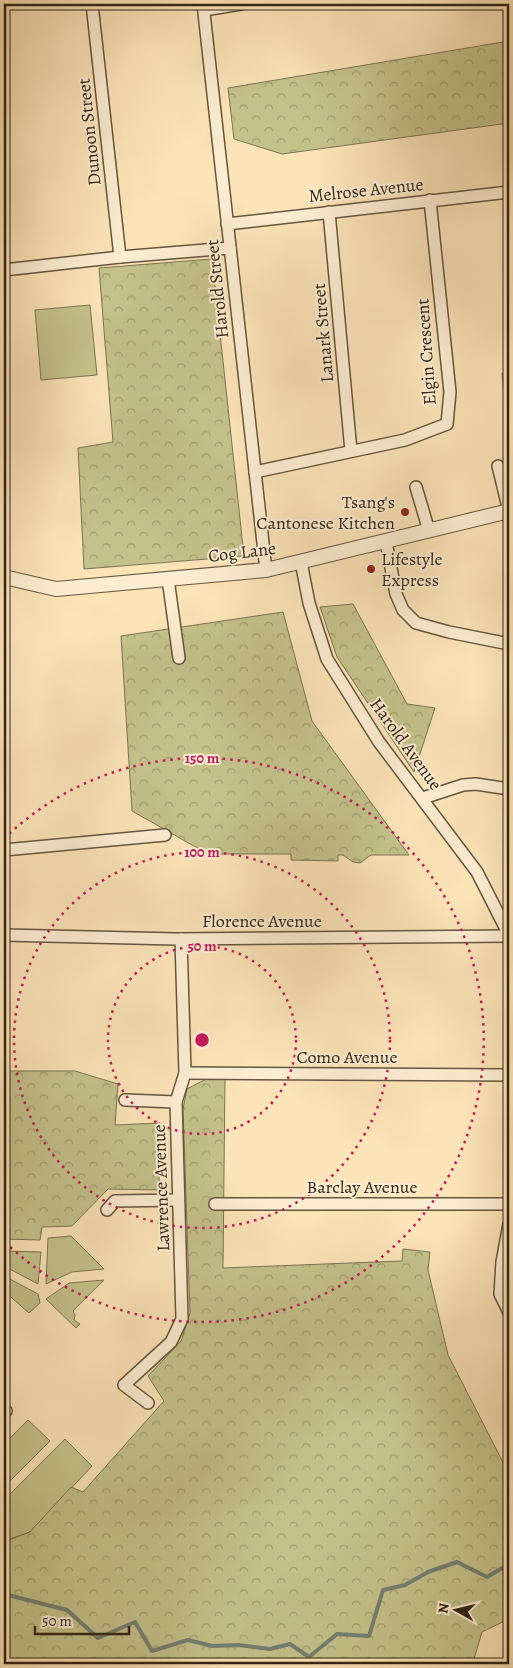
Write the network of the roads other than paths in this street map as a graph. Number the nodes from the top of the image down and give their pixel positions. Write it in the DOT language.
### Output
graph roads {
  1 [pos="92,4"];
  2 [pos="241,4"];
  3 [pos="203,7"];
  4 [pos="509,192"];
  5 [pos="430,200"];
  6 [pos="329,212"];
  7 [pos="227,224"];
  8 [pos="230,248"];
  9 [pos="120,257"];
  10 [pos="4,270"];
  11 [pos="351,452"];
  12 [pos="498,466"];
  13 [pos="255,472"];
  14 [pos="416,487"];
  15 [pos="509,511"];
  16 [pos="429,531"];
  17 [pos="386,542"];
  18 [pos="301,562"];
  19 [pos="266,570"];
  20 [pos="4,577"];
  21 [pos="168,579"];
  22 [pos="509,644"];
  23 [pos="179,658"];
  24 [pos="509,789"];
  25 [pos="423,798"];
  26 [pos="165,835"];
  27 [pos="4,850"];
  28 [pos="4,935"];
  29 [pos="509,936"];
  30 [pos="181,939"];
  31 [pos="185,1073"];
  32 [pos="509,1075"];
  33 [pos="126,1100"];
  34 [pos="176,1102"];
  35 [pos="178,1200"];
  36 [pos="215,1204"];
  37 [pos="509,1204"];
  38 [pos="107,1210"];
  39 [pos="509,1224"];
  40 [pos="509,1312"];
  41 [pos="148,1404"];
  1 -- 9 [label="street, Dunoon Street"];
  2 -- 3 [label="street"];
  3 -- 7 [label="street, Harold Street"];
  4 -- 5 [label="street, Melrose Avenue"];
  5 -- 6 [label="street, Melrose Avenue"];
  5 -- 11 [label="street, Elgin Crescent"];
  6 -- 7 [label="street, Melrose Avenue"];
  6 -- 11 [label="street, Lanark Street"];
  7 -- 8 [label="street, Harold Street"];
  8 -- 9 [label="street"];
  8 -- 13 [label="street, Harold Street"];
  9 -- 10 [label="street"];
  11 -- 13 [label="street, Elgin Crescent"];
  12 -- 15 [label="street"];
  13 -- 19 [label="street, Harold Street"];
  14 -- 16 [label="street"];
  15 -- 16 [label="street, Cog Lane"];
  16 -- 17 [label="street, Cog Lane"];
  17 -- 18 [label="street, Cog Lane"];
  17 -- 22 [label="street"];
  18 -- 19 [label="street, Cog Lane"];
  18 -- 25 [label="street, Harold Avenue"];
  19 -- 21 [label="street, Cog Lane"];
  20 -- 21 [label="street, Cog Lane"];
  21 -- 23 [label="street"];
  24 -- 25 [label="street"];
  25 -- 29 [label="street, Harold Avenue"];
  26 -- 27 [label="street"];
  28 -- 30 [label="street, Florence Avenue"];
  29 -- 30 [label="street, Florence Avenue"];
  30 -- 31 [label="street, Lawrence Avenue"];
  31 -- 32 [label="street, Como Avenue"];
  31 -- 34 [label="street, Lawrence Avenue"];
  33 -- 34 [label="street"];
  34 -- 35 [label="street, Lawrence Avenue"];
  35 -- 38 [label="street"];
  35 -- 41 [label="street, Lawrence Avenue"];
  36 -- 37 [label="street, Barclay Avenue"];
  39 -- 40 [label="street"];
}
